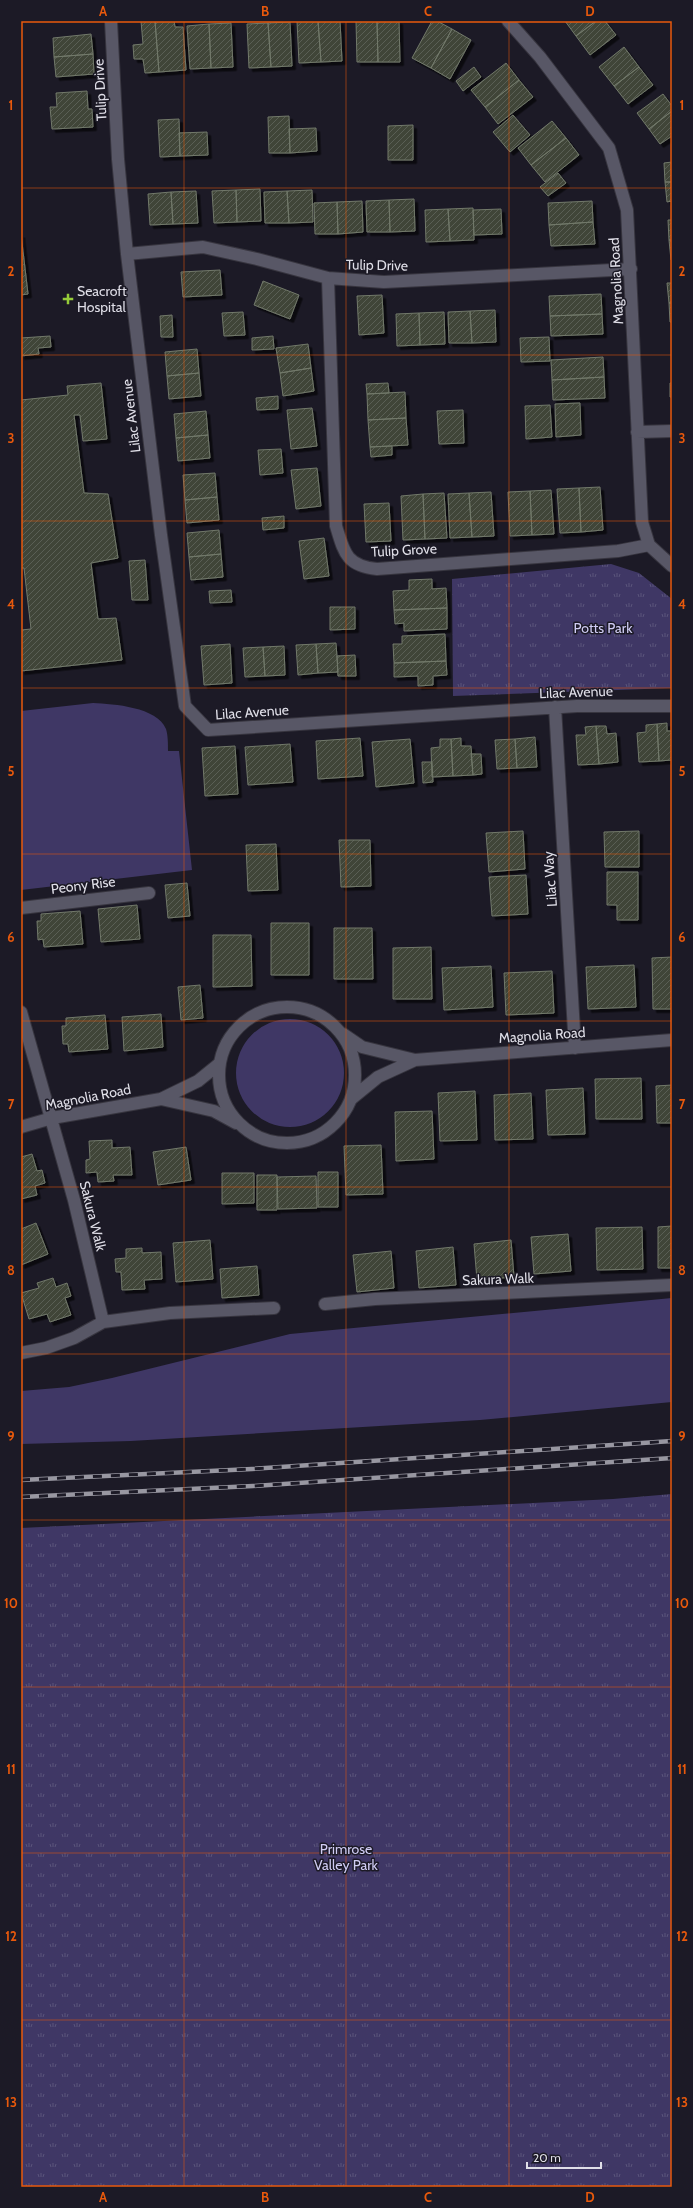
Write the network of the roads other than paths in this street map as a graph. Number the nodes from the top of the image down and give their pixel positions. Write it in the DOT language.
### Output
graph roads {
  1 [pos="111,21"];
  2 [pos="508,21"];
  3 [pos="127,254"];
  4 [pos="631,269"];
  5 [pos="129,271"];
  6 [pos="328,278"];
  7 [pos="672,431"];
  8 [pos="637,432"];
  9 [pos="649,545"];
  10 [pos="672,566"];
  11 [pos="672,706"];
  12 [pos="555,707"];
  13 [pos="149,893"];
  14 [pos="21,908"];
  15 [pos="21,1012"];
  16 [pos="342,1033"];
  17 [pos="672,1040"];
  18 [pos="575,1048"];
  19 [pos="415,1060"];
  20 [pos="219,1064"];
  21 [pos="161,1099"];
  22 [pos="351,1099"];
  23 [pos="52,1118"];
  24 [pos="241,1125"];
  25 [pos="21,1127"];
  26 [pos="672,1285"];
  27 [pos="325,1304"];
  28 [pos="274,1308"];
  29 [pos="104,1322"];
  30 [pos="21,1353"];
  1 -- 3 [label="street, Tulip Drive"];
  2 -- 4 [label="street, Magnolia Road"];
  3 -- 5 [label="street, Tulip Drive"];
  3 -- 6 [label="street, Tulip Drive"];
  4 -- 6 [label="street, Tulip Drive"];
  4 -- 8 [label="street, Magnolia Road"];
  5 -- 12 [label="street, Lilac Avenue"];
  6 -- 9 [label="street, Tulip Grove"];
  7 -- 8 [label="street"];
  8 -- 9 [label="street, Magnolia Road"];
  9 -- 10 [label="street"];
  11 -- 12 [label="street, Lilac Avenue"];
  12 -- 18 [label="street, Lilac Way"];
  13 -- 14 [label="street, Peony Rise"];
  15 -- 23 [label="street"];
  16 -- 19 [label="street, Magnolia Road"];
  16 -- 20 [label="street, Magnolia Road"];
  16 -- 22 [label="street, Magnolia Road"];
  17 -- 18 [label="street, Magnolia Road"];
  18 -- 19 [label="street, Magnolia Road"];
  19 -- 22 [label="street, Magnolia Road"];
  20 -- 21 [label="street, Magnolia Road"];
  20 -- 24 [label="street, Magnolia Road"];
  21 -- 23 [label="street, Magnolia Road"];
  21 -- 24 [label="street, Magnolia Road"];
  22 -- 24 [label="street, Magnolia Road"];
  23 -- 25 [label="street, Magnolia Road"];
  23 -- 29 [label="street, Sakura Walk"];
  26 -- 27 [label="street, Sakura Walk"];
  28 -- 29 [label="street"];
  29 -- 30 [label="street"];
}
